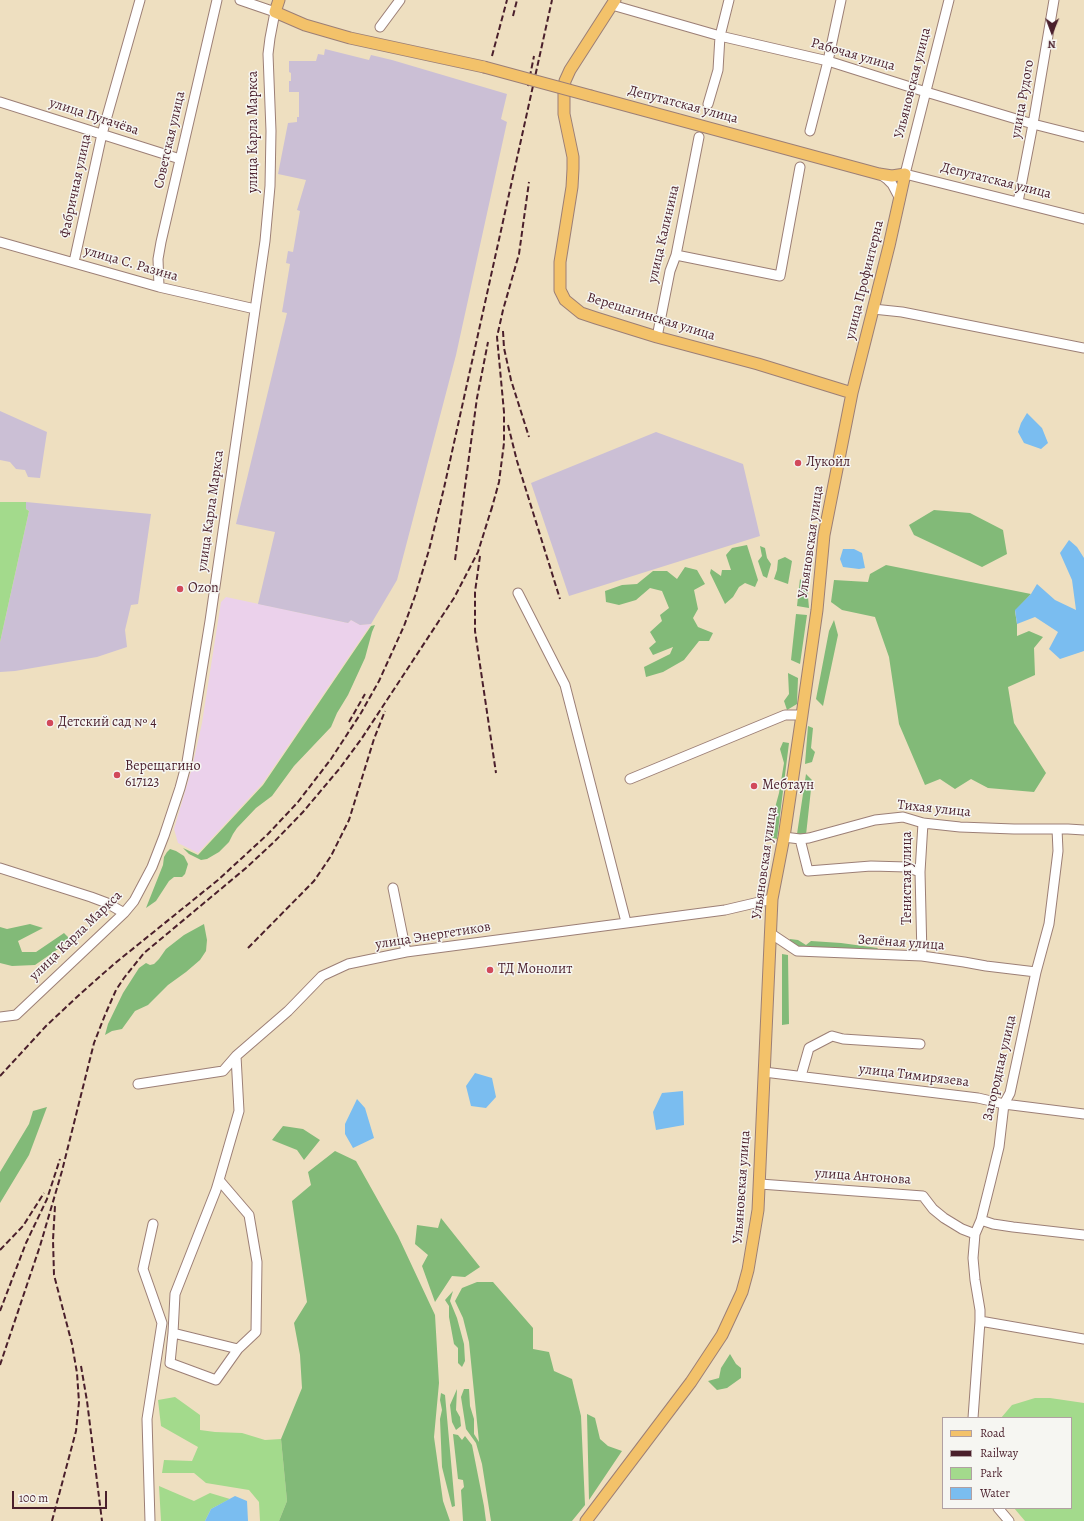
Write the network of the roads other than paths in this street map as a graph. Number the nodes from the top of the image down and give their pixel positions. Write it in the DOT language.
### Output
graph roads {
  1 [pos="140,0"];
  2 [pos="217,0"];
  3 [pos="240,0"];
  4 [pos="279,0"];
  5 [pos="400,0"];
  6 [pos="729,0"];
  7 [pos="841,0"];
  8 [pos="949,0"];
  9 [pos="1054,0"];
  10 [pos="613,3"];
  11 [pos="275,12"];
  12 [pos="380,27"];
  13 [pos="720,36"];
  14 [pos="828,61"];
  15 [pos="926,92"];
  16 [pos="0,102"];
  17 [pos="708,104"];
  18 [pos="1034,124"];
  19 [pos="810,131"];
  20 [pos="102,134"];
  21 [pos="699,136"];
  22 [pos="1084,137"];
  23 [pos="180,159"];
  24 [pos="800,167"];
  25 [pos="879,174"];
  26 [pos="905,174"];
  27 [pos="900,200"];
  28 [pos="1018,202"];
  29 [pos="1084,218"];
  30 [pos="0,242"];
  31 [pos="676,255"];
  32 [pos="74,262"];
  33 [pos="159,287"];
  34 [pos="255,309"];
  35 [pos="873,309"];
  36 [pos="657,337"];
  37 [pos="1084,348"];
  38 [pos="852,393"];
  39 [pos="518,593"];
  40 [pos="802,715"];
  41 [pos="630,779"];
  42 [pos="922,823"];
  43 [pos="1056,829"];
  44 [pos="1084,830"];
  45 [pos="784,837"];
  46 [pos="800,839"];
  47 [pos="0,868"];
  48 [pos="920,872"];
  49 [pos="393,888"];
  50 [pos="772,899"];
  51 [pos="124,912"];
  52 [pos="626,922"];
  53 [pos="770,932"];
  54 [pos="406,952"];
  55 [pos="922,956"];
  56 [pos="1036,972"];
  57 [pos="0,1017"];
  58 [pos="920,1044"];
  59 [pos="236,1056"];
  60 [pos="764,1072"];
  61 [pos="801,1076"];
  62 [pos="138,1084"];
  63 [pos="1004,1104"];
  64 [pos="1084,1114"];
  65 [pos="219,1180"];
  66 [pos="760,1184"];
  67 [pos="981,1220"];
  68 [pos="153,1224"];
  69 [pos="975,1234"];
  70 [pos="1084,1235"];
  71 [pos="980,1321"];
  72 [pos="173,1333"];
  73 [pos="1084,1338"];
  74 [pos="238,1349"];
  75 [pos="973,1417"];
  76 [pos="999,1509"];
  77 [pos="150,1521"];
  78 [pos="586,1521"];
  79 [pos="1009,1521"];
  1 -- 20 [label="street, Фабричная улица"];
  2 -- 23 [label="street, Советская улица"];
  3 -- 11 [label="street"];
  4 -- 11 [label="main road, улица Карла Маркса"];
  5 -- 12 [label="street"];
  6 -- 13 [label="street"];
  7 -- 14 [label="street"];
  8 -- 15 [label="street, Ульяновская улица"];
  9 -- 18 [label="street, улица Рудого"];
  10 -- 13 [label="street, Рабочая улица"];
  10 -- 36 [label="main road, Верещагинская улица"];
  11 -- 25 [label="main road, Депутатская улица, bridge"];
  11 -- 34 [label="street, улица Карла Маркса"];
  13 -- 14 [label="street, Рабочая улица"];
  13 -- 17 [label="street"];
  14 -- 15 [label="street, Рабочая улица"];
  14 -- 19 [label="street"];
  15 -- 18 [label="street, Рабочая улица"];
  15 -- 26 [label="street, Ульяновская улица"];
  16 -- 20 [label="street, улица Пугачёва"];
  18 -- 22 [label="street, Рабочая улица"];
  18 -- 28 [label="street, улица Рудого"];
  20 -- 23 [label="street, улица Пугачёва"];
  20 -- 32 [label="street, Фабричная улица"];
  21 -- 31 [label="street, улица Калинина"];
  23 -- 33 [label="street, Советская улица"];
  24 -- 31 [label="street"];
  25 -- 26 [label="main road, Депутатская улица"];
  25 -- 27 [label="street"];
  26 -- 27 [label="main road, улица Профинтерна"];
  26 -- 28 [label="street, Депутатская улица"];
  27 -- 35 [label="main road, улица Профинтерна"];
  28 -- 29 [label="street, Депутатская улица"];
  30 -- 32 [label="street, улица С. Разина"];
  31 -- 36 [label="street, улица Калинина"];
  32 -- 33 [label="street, улица С. Разина"];
  33 -- 34 [label="street, улица С. Разина"];
  34 -- 51 [label="street, улица Карла Маркса"];
  35 -- 37 [label="street"];
  35 -- 38 [label="main road, улица Профинтерна"];
  36 -- 38 [label="main road, Верещагинская улица"];
  38 -- 40 [label="main road, Ульяновская улица"];
  39 -- 52 [label="street"];
  40 -- 41 [label="street"];
  40 -- 45 [label="main road, Ульяновская улица"];
  42 -- 43 [label="street, Тихая улица"];
  42 -- 46 [label="street, Тихая улица"];
  42 -- 48 [label="street, Тенистая улица"];
  43 -- 44 [label="street, Тихая улица"];
  43 -- 56 [label="street, Загородная улица"];
  45 -- 46 [label="street, Тихая улица"];
  45 -- 50 [label="main road, Ульяновская улица"];
  46 -- 48 [label="street"];
  47 -- 51 [label="street"];
  48 -- 55 [label="street, Тенистая улица"];
  49 -- 54 [label="street"];
  50 -- 52 [label="street, улица Энергетиков"];
  50 -- 53 [label="main road, Ульяновская улица"];
  51 -- 57 [label="street, улица Карла Маркса"];
  52 -- 54 [label="street, улица Энергетиков"];
  53 -- 55 [label="street, Зелёная улица"];
  53 -- 60 [label="main road, Ульяновская улица"];
  54 -- 59 [label="street, улица Энергетиков"];
  55 -- 56 [label="street, Зелёная улица"];
  56 -- 63 [label="street, Загородная улица"];
  58 -- 61 [label="street"];
  59 -- 62 [label="street, улица Энергетиков"];
  59 -- 65 [label="street"];
  60 -- 61 [label="street, улица Тимирязева"];
  60 -- 66 [label="main road, Ульяновская улица"];
  61 -- 63 [label="street, улица Тимирязева"];
  63 -- 64 [label="street, улица Тимирязева"];
  63 -- 67 [label="street, Загородная улица"];
  65 -- 72 [label="street"];
  65 -- 74 [label="street"];
  66 -- 69 [label="street, улица Антонова"];
  66 -- 78 [label="main road, Ульяновская улица"];
  67 -- 69 [label="street, Загородная улица"];
  67 -- 70 [label="street"];
  68 -- 77 [label="street"];
  69 -- 71 [label="street, Загородная улица"];
  71 -- 73 [label="street"];
  71 -- 75 [label="street, Загородная улица"];
  72 -- 74 [label="street"];
  72 -- 74 [label="street"];
  76 -- 79 [label="street"];
}
